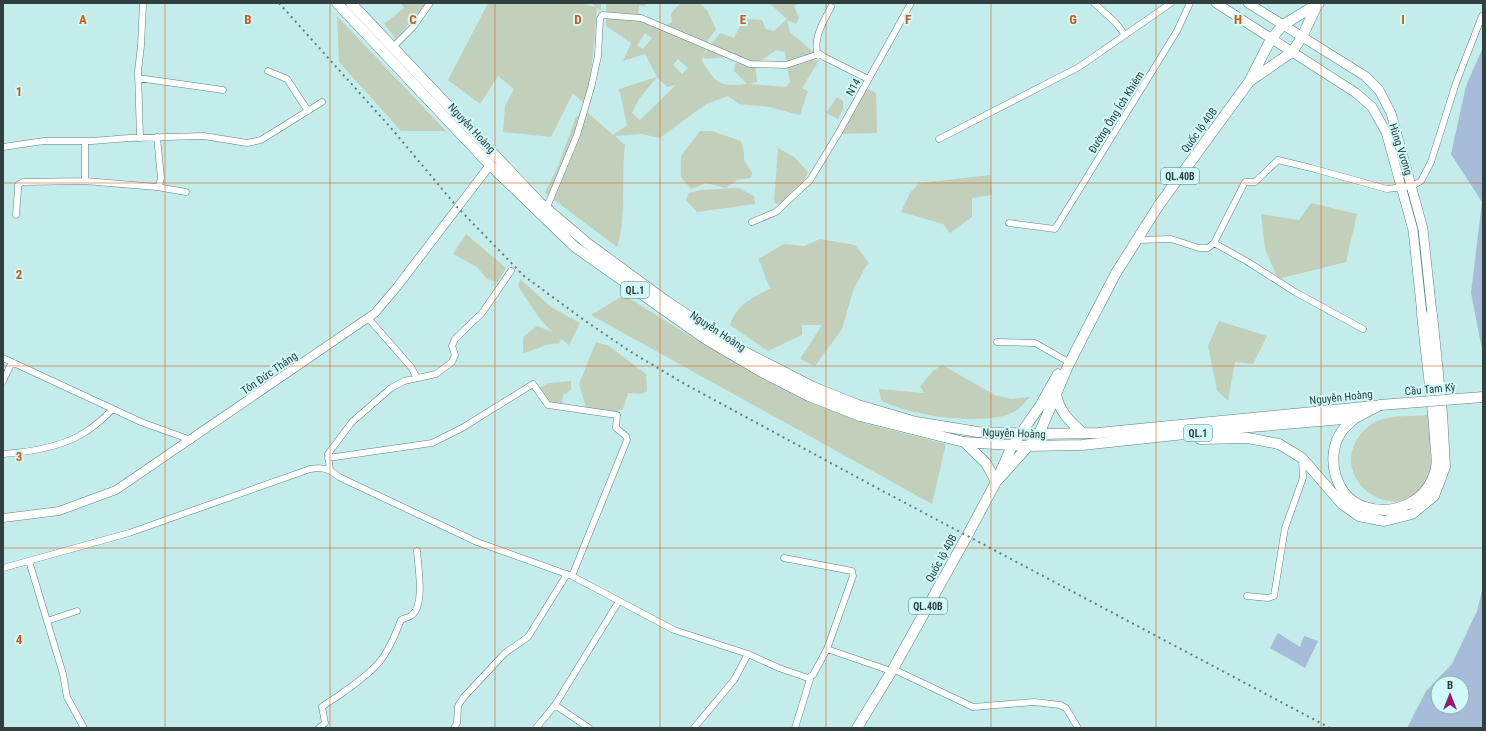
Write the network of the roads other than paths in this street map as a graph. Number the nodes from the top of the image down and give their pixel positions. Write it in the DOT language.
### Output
graph roads {
  1 [pos="143,3"];
  2 [pos="337,3"];
  3 [pos="351,3"];
  4 [pos="430,3"];
  5 [pos="911,3"];
  6 [pos="1094,3"];
  7 [pos="1171,3"];
  8 [pos="1190,3"];
  9 [pos="1216,3"];
  10 [pos="1248,3"];
  11 [pos="1318,3"];
  12 [pos="831,7"];
  13 [pos="1482,16"];
  14 [pos="1283,24"];
  15 [pos="1125,35"];
  16 [pos="1302,37"];
  17 [pos="1271,40"];
  18 [pos="393,47"];
  19 [pos="1292,52"];
  20 [pos="819,54"];
  21 [pos="268,71"];
  22 [pos="138,78"];
  23 [pos="868,79"];
  24 [pos="1249,82"];
  25 [pos="222,90"];
  26 [pos="322,102"];
  27 [pos="308,111"];
  28 [pos="157,137"];
  29 [pos="140,138"];
  30 [pos="939,139"];
  31 [pos="85,141"];
  32 [pos="3,147"];
  33 [pos="490,165"];
  34 [pos="85,181"];
  35 [pos="1412,186"];
  36 [pos="157,187"];
  37 [pos="1401,188"];
  38 [pos="186,192"];
  39 [pos="547,207"];
  40 [pos="16,215"];
  41 [pos="752,222"];
  42 [pos="1008,223"];
  43 [pos="1138,240"];
  44 [pos="1214,243"];
  45 [pos="511,271"];
  46 [pos="1116,273"];
  47 [pos="1427,314"];
  48 [pos="368,318"];
  49 [pos="1363,329"];
  50 [pos="997,342"];
  51 [pos="3,358"];
  52 [pos="1065,360"];
  53 [pos="12,362"];
  54 [pos="417,378"];
  55 [pos="3,381"];
  56 [pos="1056,393"];
  57 [pos="1483,397"];
  58 [pos="1380,405"];
  59 [pos="113,409"];
  60 [pos="1355,418"];
  61 [pos="1020,433"];
  62 [pos="1082,433"];
  63 [pos="1039,434"];
  64 [pos="191,440"];
  65 [pos="1130,440"];
  66 [pos="964,442"];
  67 [pos="1012,446"];
  68 [pos="1027,446"];
  69 [pos="3,454"];
  70 [pos="328,458"];
  71 [pos="1302,458"];
  72 [pos="330,470"];
  73 [pos="996,482"];
  74 [pos="3,518"];
  75 [pos="417,551"];
  76 [pos="784,558"];
  77 [pos="29,561"];
  78 [pos="3,568"];
  79 [pos="570,575"];
  80 [pos="1248,596"];
  81 [pos="619,601"];
  82 [pos="77,611"];
  83 [pos="47,621"];
  84 [pos="827,649"];
  85 [pos="748,654"];
  86 [pos="892,670"];
  87 [pos="811,676"];
  88 [pos="555,705"];
  89 [pos="84,728"];
  90 [pos="319,728"];
  91 [pos="454,728"];
  92 [pos="536,728"];
  93 [pos="588,728"];
  94 [pos="694,728"];
  95 [pos="796,728"];
  96 [pos="857,728"];
  97 [pos="1078,728"];
  1 -- 22 [label="street"];
  2 -- 33 [label="highway, Nguyễn Hoàng / QL.1"];
  3 -- 18 [label="highway, Nguyễn Hoàng / QL.1"];
  4 -- 18 [label="street"];
  5 -- 23 [label="street, N14"];
  6 -- 15 [label="street"];
  7 -- 15 [label="street"];
  8 -- 42 [label="street, Đường Ông Ích Khiêm"];
  9 -- 17 [label="main road, Hùng Vương"];
  10 -- 14 [label="main road, Hùng Vương"];
  11 -- 14 [label="highway"];
  11 -- 16 [label="highway"];
  12 -- 20 [label="street"];
  13 -- 35 [label="street"];
  14 -- 16 [label="main road, Hùng Vương"];
  14 -- 17 [label="highway"];
  15 -- 30 [label="street"];
  16 -- 19 [label="highway"];
  16 -- 35 [label="main road, Hùng Vương"];
  17 -- 19 [label="main road, Hùng Vương"];
  17 -- 24 [label="highway"];
  18 -- 39 [label="highway, Nguyễn Hoàng / QL.1"];
  19 -- 24 [label="highway"];
  19 -- 37 [label="main road, Hùng Vương"];
  20 -- 23 [label="street"];
  20 -- 39 [label="street"];
  21 -- 27 [label="street"];
  22 -- 25 [label="street"];
  22 -- 29 [label="street"];
  23 -- 41 [label="street, N14"];
  24 -- 43 [label="highway, Quốc lộ 40B / QL.40B"];
  26 -- 27 [label="street"];
  27 -- 28 [label="street"];
  28 -- 29 [label="street"];
  28 -- 36 [label="street"];
  29 -- 31 [label="street"];
  31 -- 32 [label="street"];
  31 -- 34 [label="street"];
  33 -- 48 [label="street, Tôn Đức Thắng"];
  33 -- 66 [label="highway, Nguyễn Hoàng / QL.1"];
  34 -- 36 [label="street"];
  34 -- 40 [label="street"];
  35 -- 37 [label="street"];
  35 -- 47 [label="main road, Hùng Vương"];
  36 -- 38 [label="street"];
  37 -- 44 [label="street"];
  37 -- 47 [label="main road, Hùng Vương"];
  39 -- 61 [label="highway, Nguyễn Hoàng / QL.1"];
  43 -- 44 [label="street"];
  43 -- 46 [label="highway, Quốc lộ 40B / QL.40B"];
  44 -- 49 [label="street"];
  45 -- 54 [label="street"];
  46 -- 52 [label="highway, Quốc lộ 40B / QL.40B"];
  46 -- 56 [label="highway, Quốc lộ 40B / QL.40B"];
  47 -- 60 [label="highway"];
  47 -- 71 [label="highway"];
  48 -- 54 [label="street"];
  48 -- 64 [label="street, Tôn Đức Thắng"];
  50 -- 52 [label="street"];
  51 -- 53 [label="street"];
  52 -- 61 [label="highway, Quốc lộ 40B / QL.40B"];
  53 -- 55 [label="street"];
  53 -- 59 [label="street"];
  54 -- 70 [label="street"];
  56 -- 62 [label="highway"];
  56 -- 63 [label="highway, Quốc lộ 40B / QL.40B"];
  57 -- 58 [label="highway, Cầu Tam Kỳ / QL.1, bridge"];
  58 -- 60 [label="highway, Nguyễn Hoàng / QL.1"];
  58 -- 62 [label="highway, Nguyễn Hoàng / QL.1"];
  59 -- 64 [label="street"];
  59 -- 69 [label="street"];
  60 -- 65 [label="highway, Nguyễn Hoàng / QL.1"];
  61 -- 63 [label="highway, Nguyễn Hoàng / QL.1"];
  61 -- 67 [label="highway, Quốc lộ 40B"];
  62 -- 63 [label="highway, Nguyễn Hoàng / QL.1"];
  63 -- 68 [label="highway, Quốc lộ 40B / QL.40B"];
  64 -- 74 [label="street, Tôn Đức Thắng"];
  65 -- 68 [label="highway, Nguyễn Hoàng / QL.1"];
  65 -- 71 [label="highway"];
  66 -- 67 [label="highway, Nguyễn Hoàng / QL.1"];
  66 -- 73 [label="highway"];
  67 -- 68 [label="highway, Nguyễn Hoàng / QL.1"];
  67 -- 73 [label="highway, Quốc lộ 40B / QL.40B"];
  68 -- 73 [label="highway, Quốc lộ 40B / QL.40B"];
  70 -- 72 [label="street"];
  70 -- 79 [label="street"];
  71 -- 80 [label="street"];
  72 -- 77 [label="street"];
  72 -- 79 [label="street"];
  73 -- 86 [label="highway, Quốc lộ 40B / QL.40B"];
  75 -- 90 [label="street"];
  76 -- 84 [label="street"];
  77 -- 78 [label="street"];
  77 -- 83 [label="street"];
  79 -- 81 [label="street"];
  79 -- 91 [label="street"];
  81 -- 85 [label="street"];
  81 -- 88 [label="street"];
  82 -- 83 [label="street"];
  83 -- 89 [label="street"];
  84 -- 86 [label="street"];
  84 -- 87 [label="street"];
  85 -- 87 [label="street"];
  85 -- 94 [label="street"];
  86 -- 96 [label="highway, Quốc lộ 40B / QL.40B"];
  86 -- 97 [label="street"];
  87 -- 95 [label="street"];
  88 -- 92 [label="street"];
  88 -- 93 [label="street"];
}
